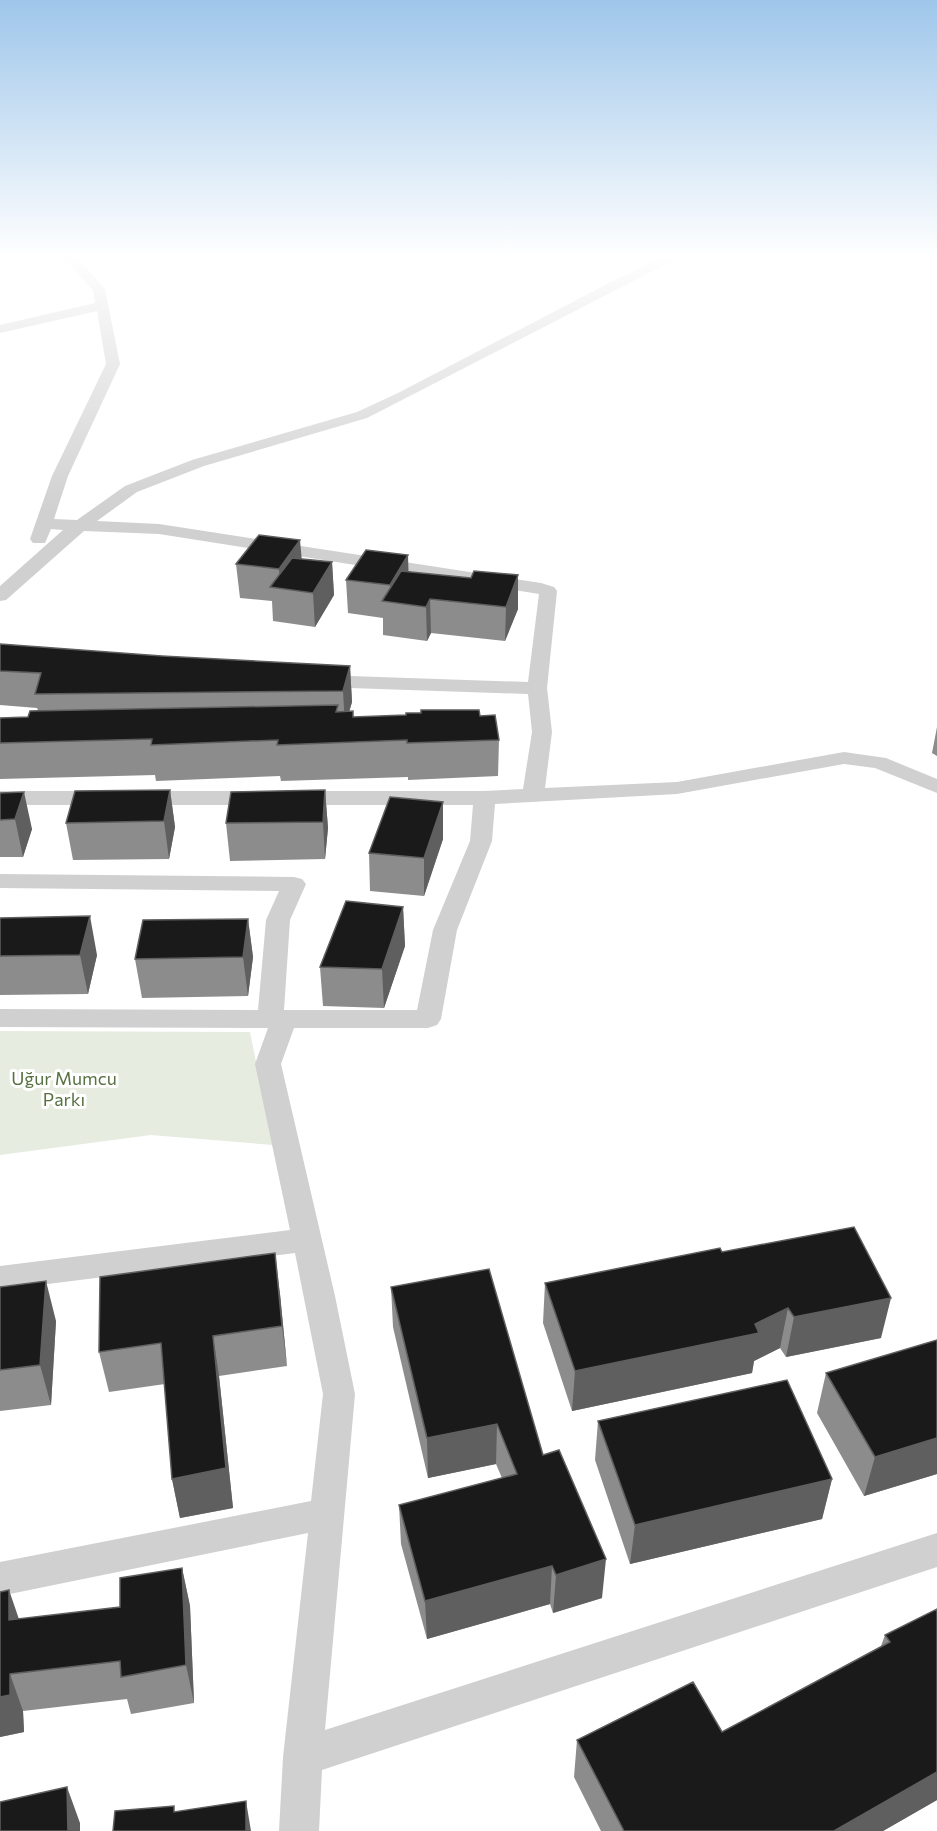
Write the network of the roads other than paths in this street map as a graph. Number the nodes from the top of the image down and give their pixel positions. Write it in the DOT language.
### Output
graph roads {
  1 [pos="109,341"];
  2 [pos="503,341"];
  3 [pos="44,524"];
  4 [pos="78,526"];
  5 [pos="29,569"];
  6 [pos="0,578"];
  7 [pos="0,596"];
  8 [pos="308,681"];
  9 [pos="537,688"];
  10 [pos="937,787"];
  11 [pos="533,795"];
  12 [pos="0,798"];
  13 [pos="484,798"];
  14 [pos="0,881"];
  15 [pos="0,1018"];
  16 [pos="277,1019"];
  17 [pos="307,1240"];
  18 [pos="0,1278"];
  19 [pos="328,1513"];
  20 [pos="936,1552"];
  21 [pos="0,1579"];
  22 [pos="303,1757"];
  23 [pos="299,1831"];
  1 -- 3 [label="street"];
  2 -- 4 [label="street"];
  3 -- 4 [label="street"];
  3 -- 5 [label="street"];
  4 -- 5 [label="street"];
  4 -- 9 [label="street"];
  5 -- 6 [label="street"];
  5 -- 7 [label="street"];
  8 -- 9 [label="street"];
  9 -- 11 [label="street"];
  10 -- 11 [label="street"];
  11 -- 13 [label="street"];
  12 -- 13 [label="street"];
  13 -- 16 [label="street"];
  14 -- 16 [label="street"];
  15 -- 16 [label="street"];
  16 -- 17 [label="street"];
  17 -- 18 [label="street"];
  17 -- 19 [label="street"];
  19 -- 21 [label="street"];
  19 -- 22 [label="street"];
  20 -- 22 [label="street"];
  22 -- 23 [label="street"];
}
